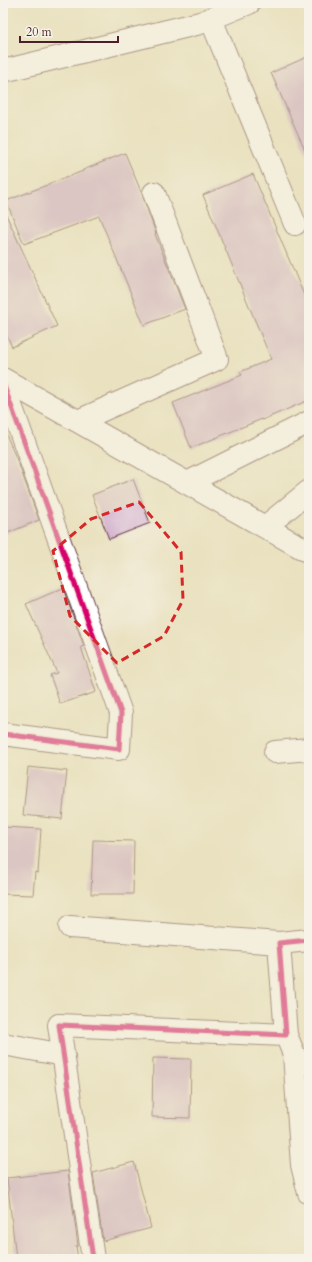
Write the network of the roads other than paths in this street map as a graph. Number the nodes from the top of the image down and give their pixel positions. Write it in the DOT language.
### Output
graph roads {
  1 [pos="239,5"];
  2 [pos="212,19"];
  3 [pos="3,71"];
  4 [pos="154,192"];
  5 [pos="295,224"];
  6 [pos="3,379"];
  7 [pos="3,383"];
  8 [pos="78,421"];
  9 [pos="309,422"];
  10 [pos="187,483"];
  11 [pos="309,491"];
  12 [pos="265,527"];
  13 [pos="309,552"];
  14 [pos="3,734"];
  15 [pos="309,749"];
  16 [pos="275,752"];
  17 [pos="70,927"];
  18 [pos="309,940"];
  19 [pos="279,943"];
  20 [pos="286,1035"];
  21 [pos="3,1044"];
  22 [pos="64,1054"];
  23 [pos="309,1193"];
  24 [pos="93,1259"];
  1 -- 2 [label="street"];
  2 -- 3 [label="street"];
  2 -- 5 [label="street"];
  4 -- 8 [label="street"];
  6 -- 8 [label="street"];
  7 -- 14 [label="street"];
  8 -- 10 [label="street"];
  9 -- 10 [label="street"];
  10 -- 12 [label="street"];
  11 -- 12 [label="street"];
  12 -- 13 [label="street"];
  15 -- 16 [label="street"];
  17 -- 19 [label="street"];
  18 -- 19 [label="street"];
  19 -- 20 [label="street"];
  20 -- 22 [label="street"];
  20 -- 23 [label="street"];
  21 -- 22 [label="street"];
  22 -- 24 [label="street"];
}
